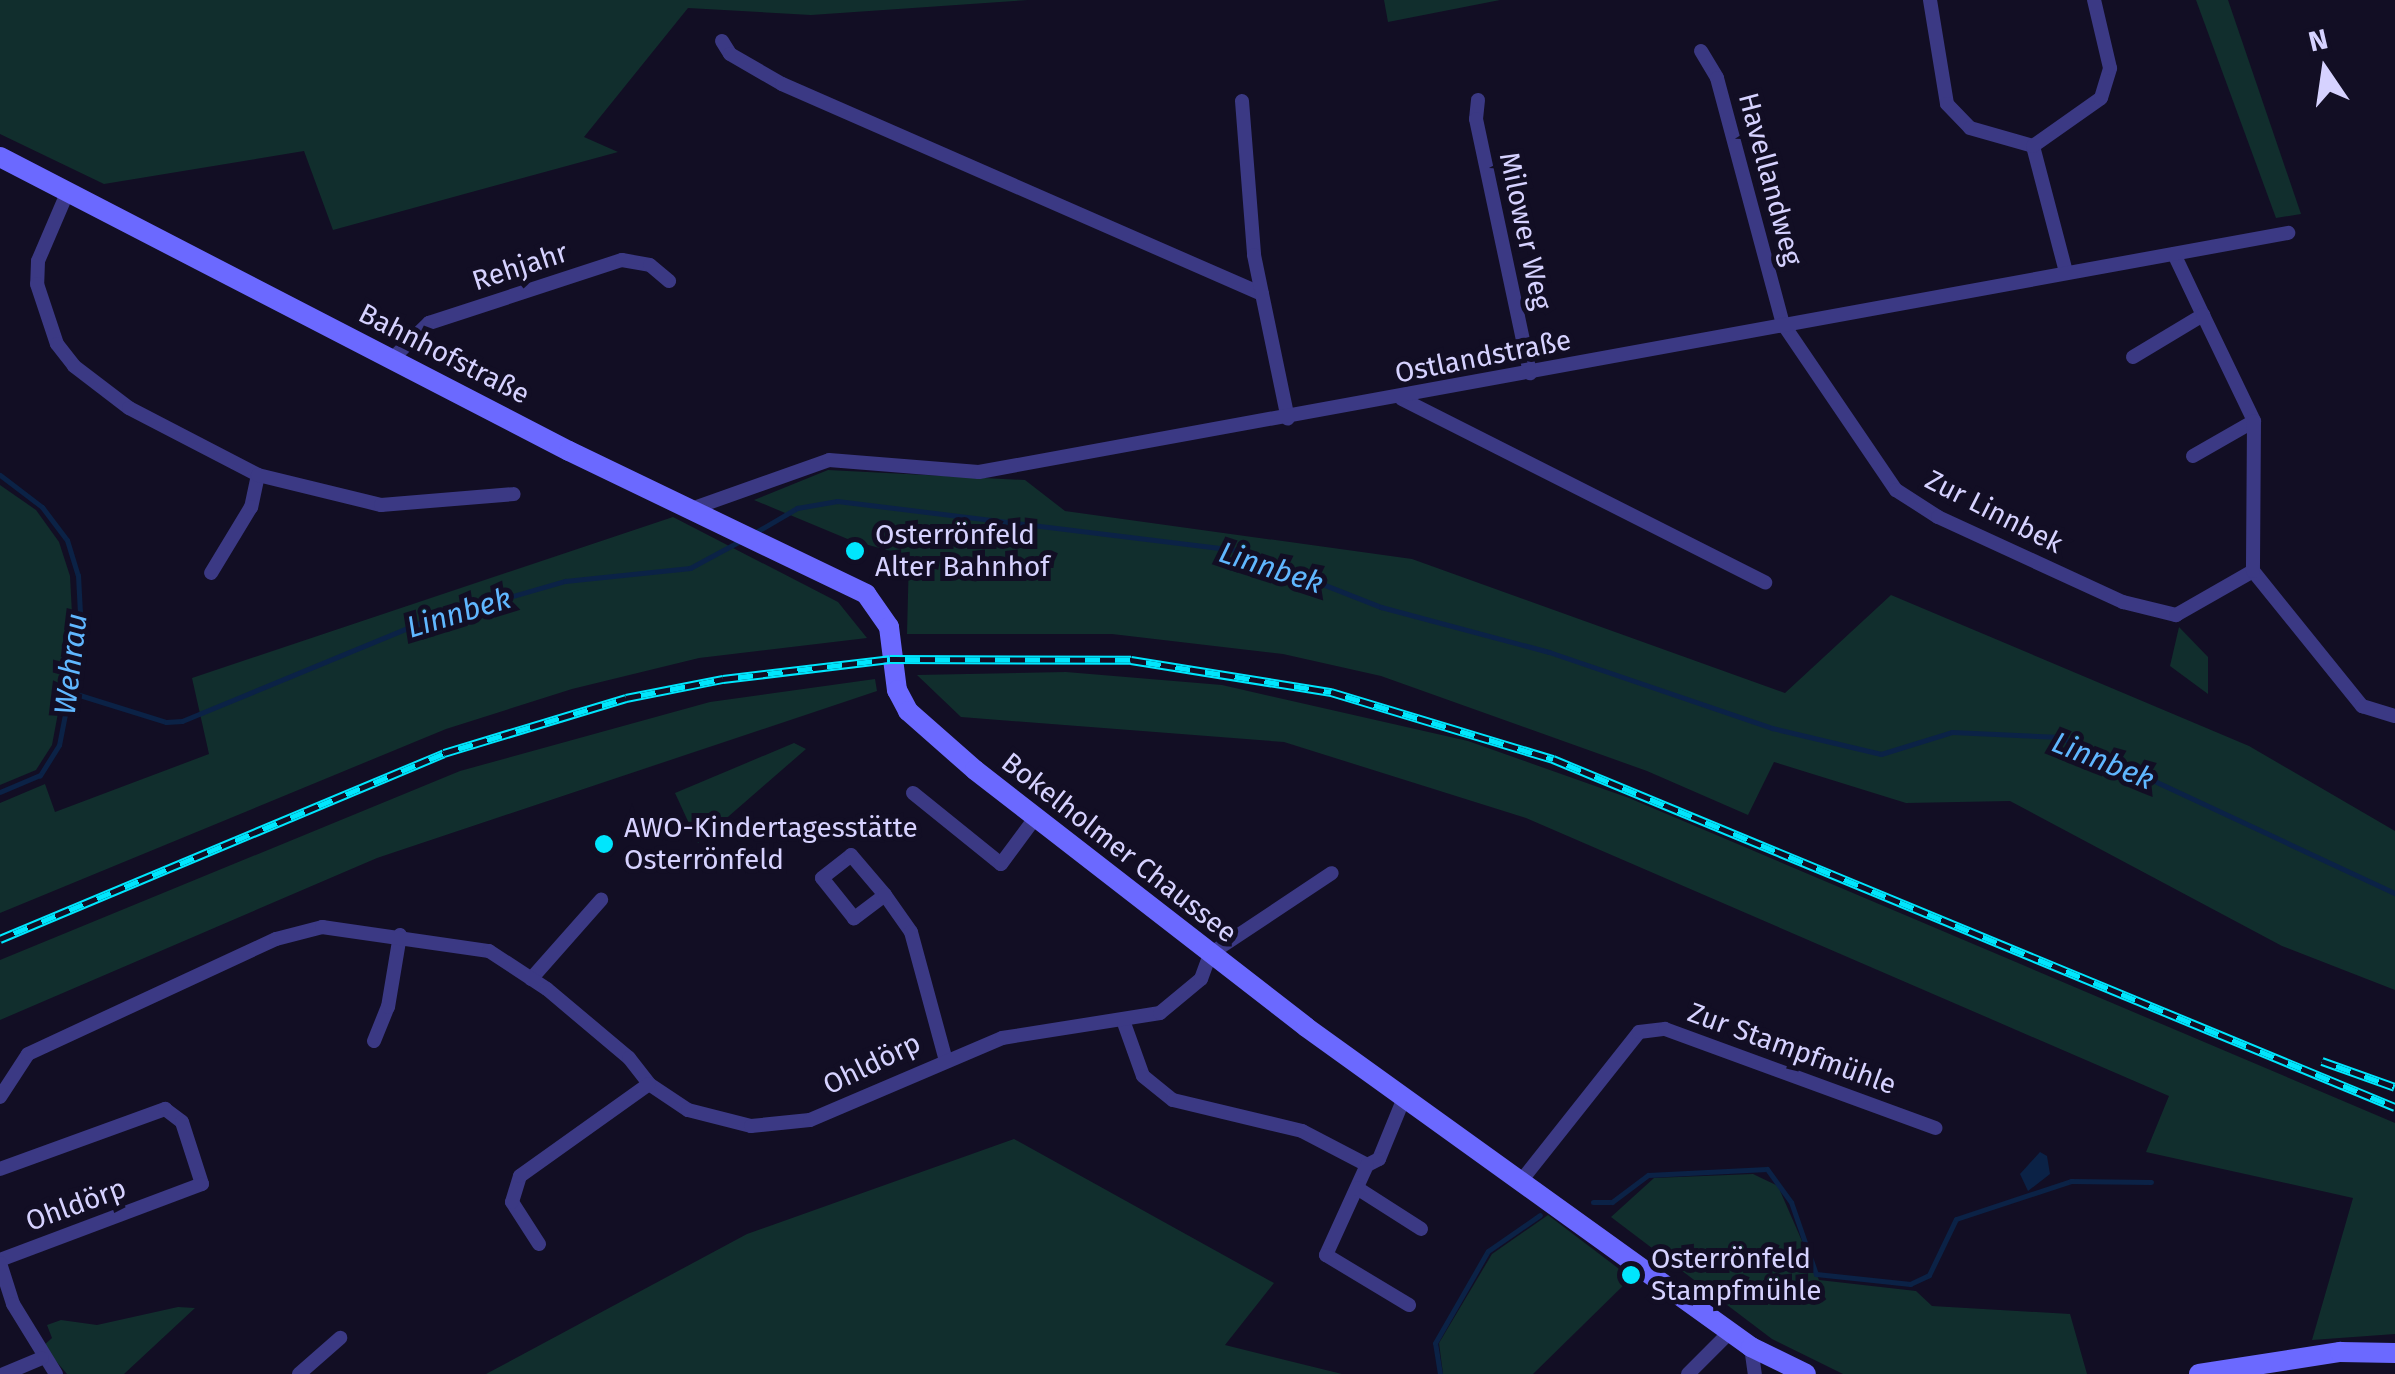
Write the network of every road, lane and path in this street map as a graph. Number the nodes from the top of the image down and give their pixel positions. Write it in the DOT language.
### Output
graph roads {
  1 [pos="1930,0"];
  2 [pos="2094,0"];
  3 [pos="726,47"];
  4 [pos="1701,50"];
  5 [pos="1242,100"];
  6 [pos="1478,100"];
  7 [pos="2033,146"];
  8 [pos="0,157"];
  9 [pos="68,192"];
  10 [pos="2288,232"];
  11 [pos="2174,254"];
  12 [pos="2066,272"];
  13 [pos="669,281"];
  14 [pos="1262,294"];
  15 [pos="2203,315"];
  16 [pos="1783,324"];
  17 [pos="394,357"];
  18 [pos="2132,358"];
  19 [pos="1530,372"];
  20 [pos="1401,398"];
  21 [pos="1288,419"];
  22 [pos="2254,422"];
  23 [pos="2193,456"];
  24 [pos="258,474"];
  25 [pos="514,494"];
  26 [pos="691,510"];
  27 [pos="2253,572"];
  28 [pos="210,573"];
  29 [pos="1764,582"];
  30 [pos="866,594"];
  31 [pos="2395,716"];
  32 [pos="913,793"];
  33 [pos="1035,818"];
  34 [pos="1332,873"];
  35 [pos="884,895"];
  36 [pos="601,900"];
  37 [pos="400,934"];
  38 [pos="1210,954"];
  39 [pos="531,979"];
  40 [pos="1124,1023"];
  41 [pos="374,1041"];
  42 [pos="945,1057"];
  43 [pos="648,1084"];
  44 [pos="0,1097"];
  45 [pos="1404,1098"];
  46 [pos="1935,1128"];
  47 [pos="1367,1165"];
  48 [pos="0,1169"];
  49 [pos="1521,1181"];
  50 [pos="1357,1188"];
  51 [pos="1421,1229"];
  52 [pos="539,1244"];
  53 [pos="0,1261"];
  54 [pos="1409,1304"];
  55 [pos="1724,1327"];
  56 [pos="340,1338"];
  57 [pos="1750,1346"];
  58 [pos="2395,1353"];
  59 [pos="42,1358"];
  60 [pos="4,1374"];
  61 [pos="56,1374"];
  62 [pos="298,1374"];
  63 [pos="1688,1374"];
  64 [pos="1755,1374"];
  65 [pos="1806,1374"];
  66 [pos="2199,1374"];
  1 -- 7 [label="street"];
  2 -- 7 [label="street"];
  3 -- 14 [label="street"];
  4 -- 16 [label="street, Havellandweg"];
  5 -- 14 [label="street"];
  6 -- 19 [label="street, Milower Weg"];
  7 -- 12 [label="street"];
  8 -- 9 [label="main road, Bahnhofstraße"];
  9 -- 17 [label="main road, Bahnhofstraße"];
  9 -- 24 [label="street"];
  10 -- 11 [label="street, Ostlandstraße"];
  11 -- 12 [label="street, Ostlandstraße"];
  11 -- 15 [label="street"];
  12 -- 16 [label="street, Ostlandstraße"];
  13 -- 17 [label="street, Rehjahr"];
  14 -- 21 [label="street"];
  15 -- 18 [label="street"];
  15 -- 22 [label="street"];
  16 -- 19 [label="street, Ostlandstraße"];
  16 -- 27 [label="street, Zur Linnbek"];
  17 -- 26 [label="main road, Bahnhofstraße"];
  19 -- 20 [label="street, Ostlandstraße"];
  20 -- 21 [label="street, Ostlandstraße"];
  20 -- 29 [label="street"];
  21 -- 26 [label="street, Ostlandstraße"];
  22 -- 23 [label="street"];
  22 -- 27 [label="street"];
  24 -- 25 [label="street"];
  24 -- 28 [label="street"];
  26 -- 30 [label="main road, Bahnhofstraße"];
  27 -- 31 [label="street"];
  30 -- 33 [label="main road, Bokelholmer Chaussee"];
  32 -- 33 [label="street"];
  33 -- 38 [label="main road, Bokelholmer Chaussee"];
  34 -- 38 [label="street"];
  35 -- 35 [label="street"];
  35 -- 42 [label="street"];
  36 -- 39 [label="street"];
  37 -- 39 [label="street, Ohldörp"];
  37 -- 41 [label="street"];
  37 -- 44 [label="street, Ohldörp"];
  38 -- 40 [label="street, Ohldörp"];
  38 -- 45 [label="main road, Bokelholmer Chaussee"];
  39 -- 43 [label="street, Ohldörp"];
  40 -- 42 [label="street, Ohldörp"];
  40 -- 47 [label="street"];
  42 -- 43 [label="street, Ohldörp"];
  43 -- 52 [label="street"];
  45 -- 47 [label="street"];
  45 -- 49 [label="main road, Bokelholmer Chaussee"];
  46 -- 49 [label="street, Zur Stampfmühle"];
  47 -- 50 [label="street"];
  48 -- 53 [label="street, Ohldörp"];
  49 -- 55 [label="main road, Bokelholmer Chaussee"];
  50 -- 51 [label="street"];
  50 -- 54 [label="street"];
  53 -- 59 [label="street, Ohldörp"];
  55 -- 57 [label="main road, Bokelholmer Chaussee"];
  55 -- 63 [label="street"];
  56 -- 62 [label="street"];
  57 -- 64 [label="street"];
  57 -- 65 [label="main road, Bokelholmer Chaussee"];
  58 -- 66 [label="main road"];
  59 -- 60 [label="street"];
  59 -- 61 [label="street, Ohldörp"];
}
